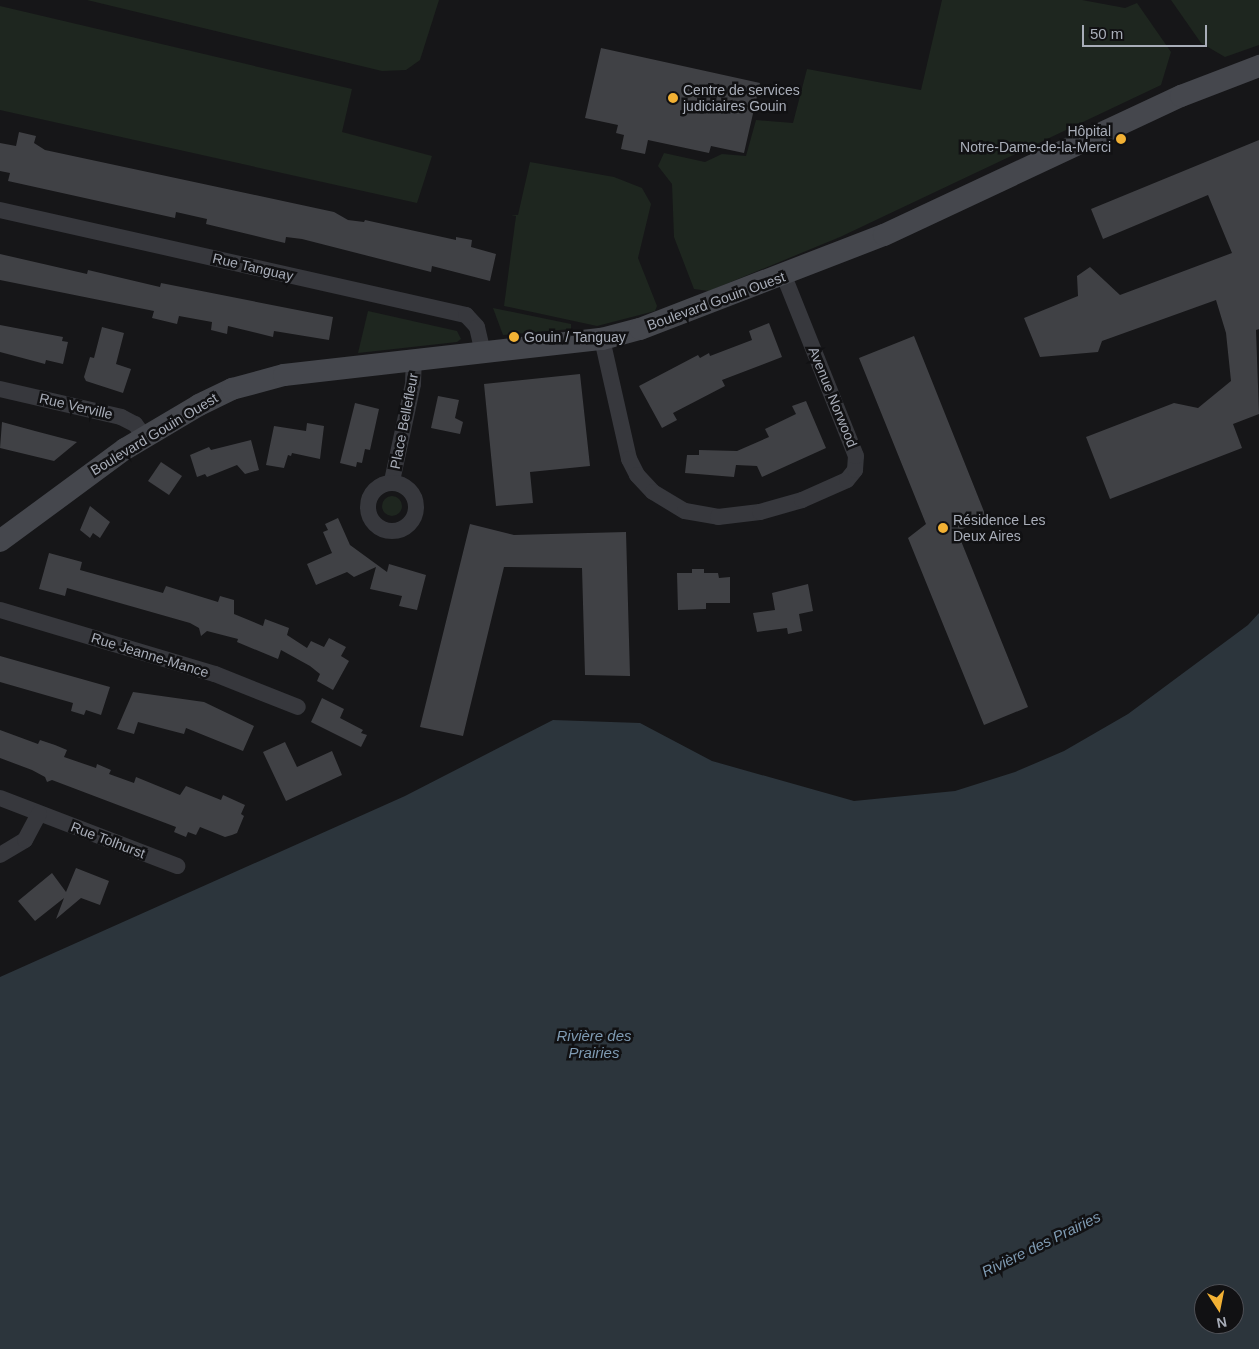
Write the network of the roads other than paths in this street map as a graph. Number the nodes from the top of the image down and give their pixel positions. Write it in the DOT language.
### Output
graph roads {
  1 [pos="1259,66"];
  2 [pos="0,210"];
  3 [pos="784,276"];
  4 [pos="602,339"];
  5 [pos="483,352"];
  6 [pos="414,360"];
  7 [pos="0,389"];
  8 [pos="144,436"];
  9 [pos="392,481"];
  10 [pos="0,541"];
  11 [pos="0,610"];
  12 [pos="298,707"];
  13 [pos="0,798"];
  14 [pos="39,814"];
  15 [pos="0,855"];
  16 [pos="177,866"];
  1 -- 3 [label="street, Boulevard Gouin Ouest"];
  2 -- 5 [label="street, Rue Tanguay"];
  3 -- 4 [label="street, Boulevard Gouin Ouest"];
  3 -- 4 [label="street, Avenue Norwood"];
  4 -- 5 [label="street, Boulevard Gouin Ouest"];
  5 -- 6 [label="street, Boulevard Gouin Ouest"];
  6 -- 8 [label="street, Boulevard Gouin Ouest"];
  6 -- 9 [label="street, Place Bellefleur"];
  7 -- 8 [label="street, Rue Verville"];
  8 -- 10 [label="street, Boulevard Gouin Ouest"];
  11 -- 12 [label="street, Rue Jeanne-Mance"];
  13 -- 14 [label="street, Rue Tolhurst"];
  14 -- 15 [label="street"];
  14 -- 16 [label="street, Rue Tolhurst"];
}
